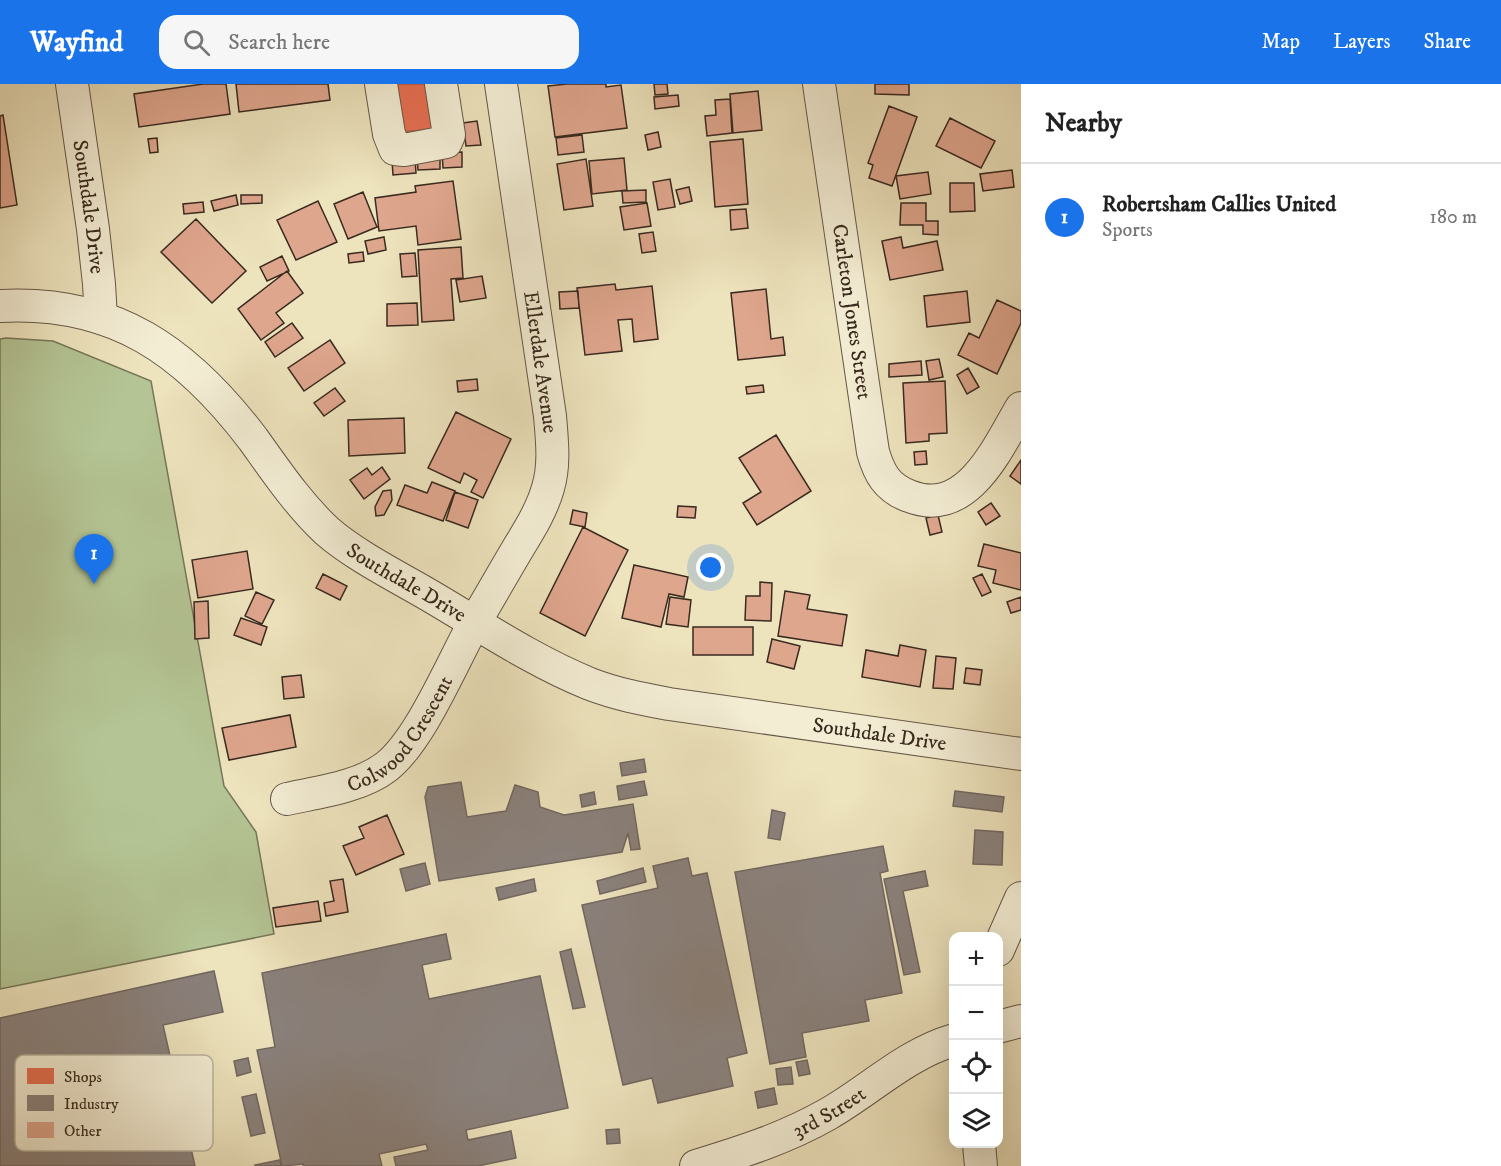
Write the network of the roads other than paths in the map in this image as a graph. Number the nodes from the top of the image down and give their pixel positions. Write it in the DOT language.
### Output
graph roads {
  1 [pos="72,84"];
  2 [pos="381,84"];
  3 [pos="441,84"];
  4 [pos="501,84"];
  5 [pos="819,84"];
  6 [pos="0,306"];
  7 [pos="101,318"];
  8 [pos="1021,408"];
  9 [pos="475,622"];
  10 [pos="1021,754"];
  11 [pos="287,799"];
  12 [pos="1021,898"];
  13 [pos="1003,941"];
  14 [pos="1021,1021"];
  15 [pos="1003,1026"];
  16 [pos="949,1041"];
  17 [pos="979,1148"];
  18 [pos="696,1166"];
  19 [pos="981,1166"];
  1 -- 7 [label="street, Southdale Drive"];
  2 -- 3 [label="street"];
  4 -- 9 [label="street, Ellerdale Avenue"];
  5 -- 8 [label="street, Carleton Jones Street"];
  6 -- 7 [label="street"];
  7 -- 9 [label="street, Southdale Drive"];
  9 -- 10 [label="street, Southdale Drive"];
  9 -- 11 [label="street, Colwood Crescent"];
  12 -- 13 [label="street"];
  14 -- 15 [label="street"];
  16 -- 18 [label="street, 3rd Street"];
  17 -- 19 [label="street"];
}
